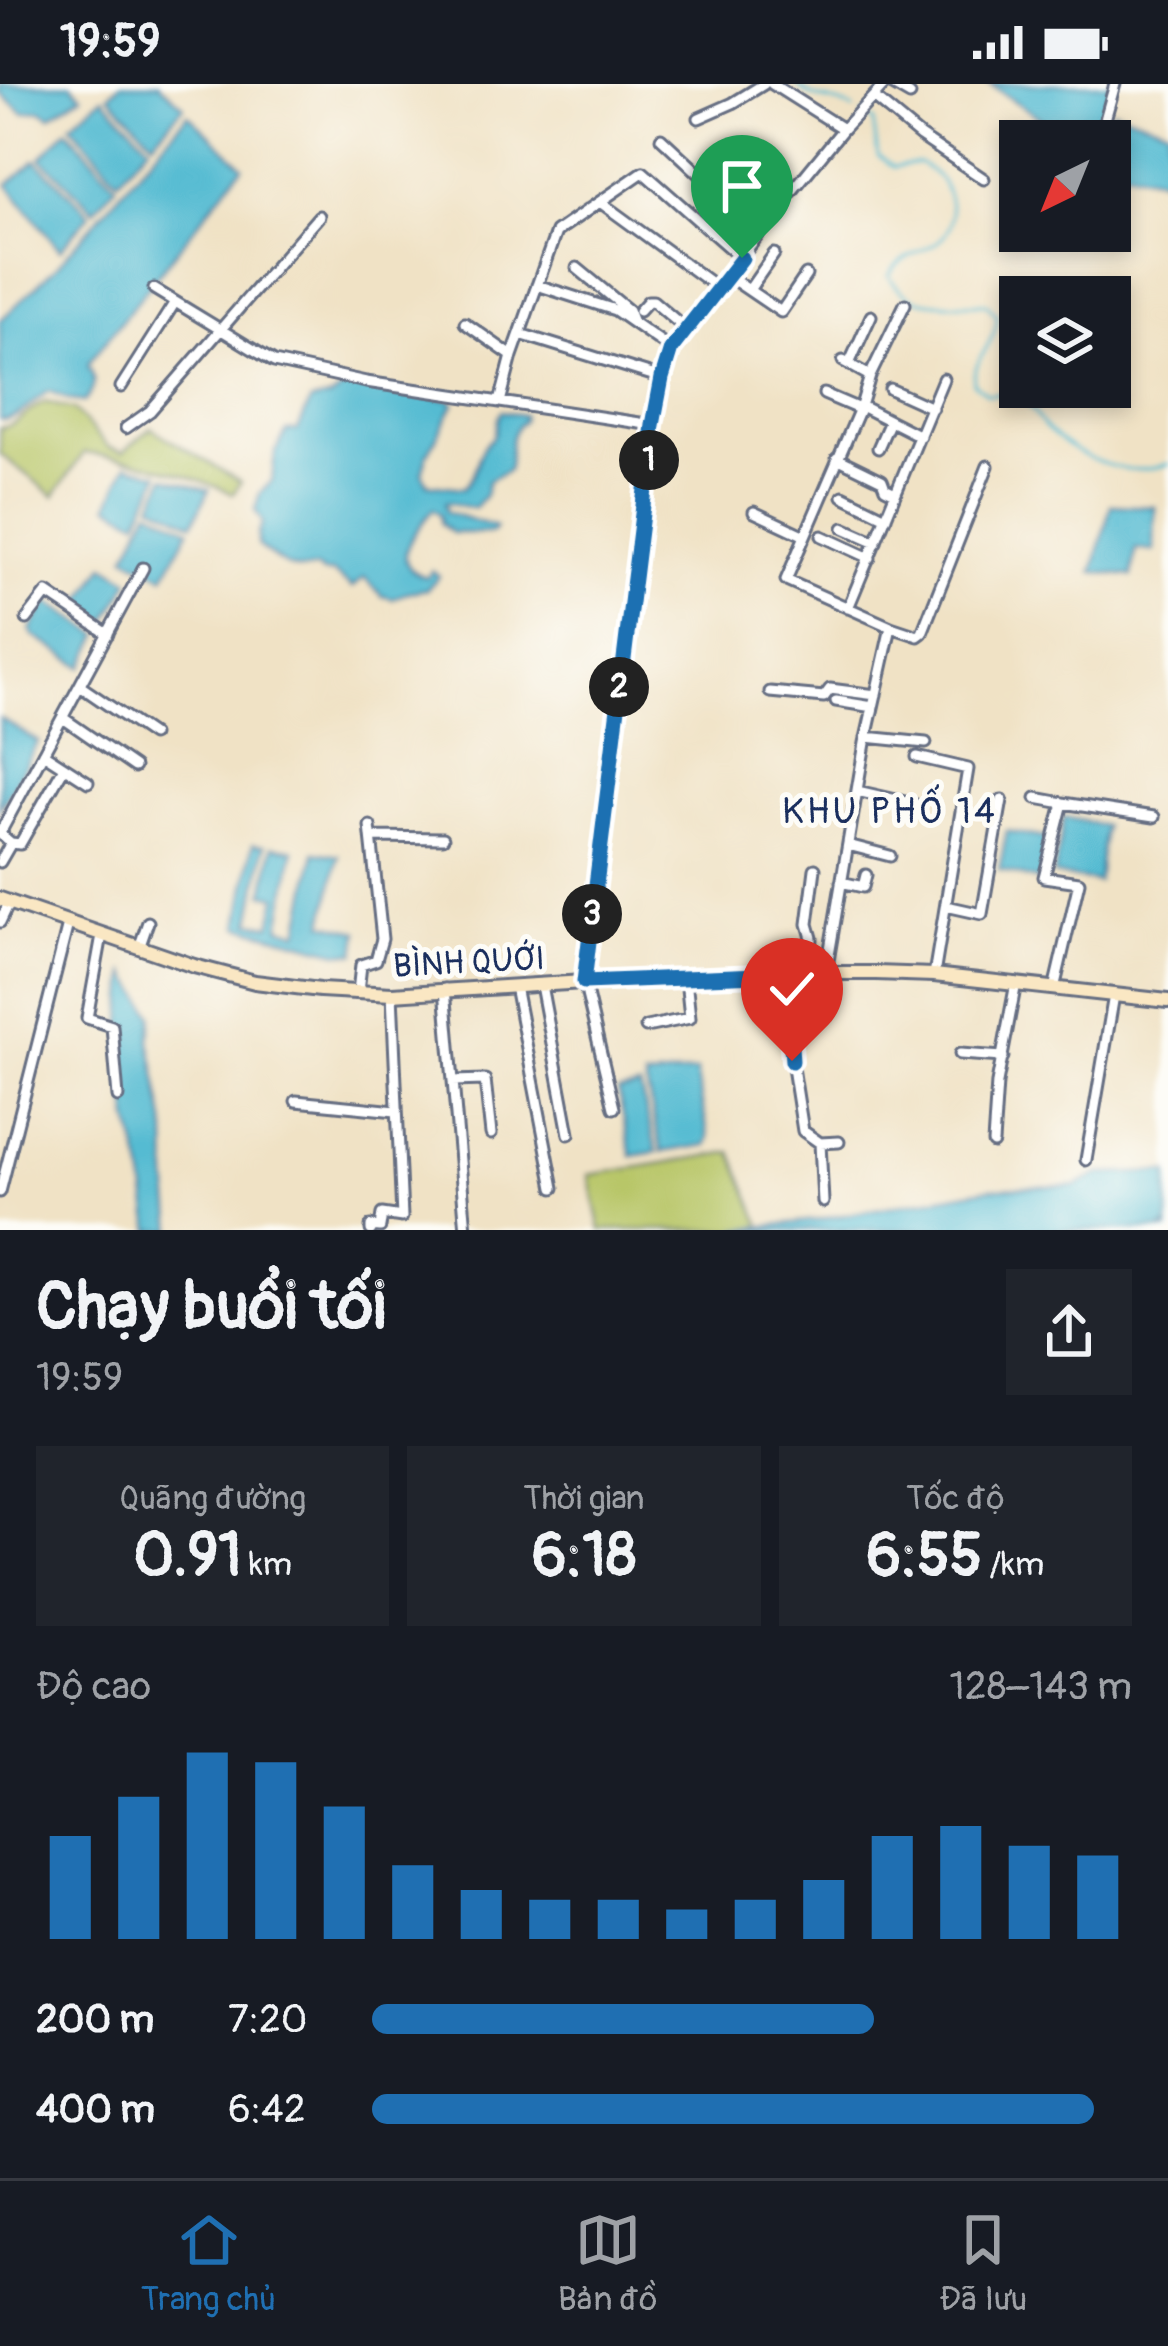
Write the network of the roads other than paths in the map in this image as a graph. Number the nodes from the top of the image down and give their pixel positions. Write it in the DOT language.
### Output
graph roads {
  1 [pos="768,84"];
  2 [pos="888,84"];
  3 [pos="1115,84"];
  4 [pos="910,95"];
  5 [pos="869,103"];
  6 [pos="699,118"];
  7 [pos="1105,120"];
  8 [pos="847,124"];
  9 [pos="661,138"];
  10 [pos="984,179"];
  11 [pos="600,202"];
  12 [pos="319,216"];
  13 [pos="761,231"];
  14 [pos="774,254"];
  15 [pos="742,258"];
  16 [pos="577,268"];
  17 [pos="806,274"];
  18 [pos="728,276"];
  19 [pos="537,285"];
  20 [pos="718,288"];
  21 [pos="154,289"];
  22 [pos="749,290"];
  23 [pos="176,302"];
  24 [pos="904,304"];
  25 [pos="635,315"];
  26 [pos="871,316"];
  27 [pos="465,323"];
  28 [pos="219,329"];
  29 [pos="687,330"];
  30 [pos="520,334"];
  31 [pos="671,349"];
  32 [pos="512,356"];
  33 [pos="870,376"];
  34 [pos="662,378"];
  35 [pos="943,379"];
  36 [pos="121,387"];
  37 [pos="890,389"];
  38 [pos="824,394"];
  39 [pos="500,402"];
  40 [pos="860,408"];
  41 [pos="932,408"];
  42 [pos="890,421"];
  43 [pos="653,425"];
  44 [pos="126,428"];
  45 [pos="920,436"];
  46 [pos="878,448"];
  47 [pos="837,458"];
  48 [pos="988,466"];
  49 [pos="895,493"];
  50 [pos="843,496"];
  51 [pos="754,512"];
  52 [pos="886,517"];
  53 [pos="844,528"];
  54 [pos="805,536"];
  55 [pos="822,536"];
  56 [pos="876,542"];
  57 [pos="870,558"];
  58 [pos="143,568"];
  59 [pos="848,608"];
  60 [pos="27,619"];
  61 [pos="890,627"];
  62 [pos="108,634"];
  63 [pos="80,686"];
  64 [pos="770,692"];
  65 [pos="836,701"];
  66 [pos="874,701"];
  67 [pos="62,718"];
  68 [pos="152,735"];
  69 [pos="866,737"];
  70 [pos="926,742"];
  71 [pos="43,753"];
  72 [pos="917,757"];
  73 [pos="64,767"];
  74 [pos="134,767"];
  75 [pos="88,782"];
  76 [pos="857,791"];
  77 [pos="1036,798"];
  78 [pos="1002,800"];
  79 [pos="1063,803"];
  80 [pos="914,804"];
  81 [pos="1154,818"];
  82 [pos="0,833"];
  83 [pos="443,838"];
  84 [pos="11,843"];
  85 [pos="848,844"];
  86 [pos="890,856"];
  87 [pos="0,862"];
  88 [pos="815,869"];
  89 [pos="866,875"];
  90 [pos="841,882"];
  91 [pos="4,901"];
  92 [pos="946,906"];
  93 [pos="0,922"];
  94 [pos="148,922"];
  95 [pos="68,925"];
  96 [pos="102,935"];
  97 [pos="140,948"];
  98 [pos="810,973"];
  99 [pos="826,973"];
  100 [pos="786,974"];
  101 [pos="934,975"];
  102 [pos="686,979"];
  103 [pos="584,982"];
  104 [pos="1016,983"];
  105 [pos="541,985"];
  106 [pos="515,986"];
  107 [pos="445,989"];
  108 [pos="1054,989"];
  109 [pos="358,992"];
  110 [pos="392,994"];
  111 [pos="1114,995"];
  112 [pos="1168,1001"];
  113 [pos="646,1027"];
  114 [pos="960,1054"];
  115 [pos="1003,1057"];
  116 [pos="453,1081"];
  117 [pos="118,1097"];
  118 [pos="296,1101"];
  119 [pos="614,1108"];
  120 [pos="396,1111"];
  121 [pos="491,1134"];
  122 [pos="569,1134"];
  123 [pos="839,1142"];
  124 [pos="820,1143"];
  125 [pos="993,1143"];
  126 [pos="1086,1160"];
  127 [pos="554,1188"];
  128 [pos="0,1192"];
  129 [pos="823,1202"];
  130 [pos="402,1217"];
  131 [pos="371,1230"];
  132 [pos="409,1230"];
  133 [pos="466,1230"];
  1 -- 6 [label="street"];
  1 -- 8 [label="street"];
  2 -- 4 [label="street"];
  2 -- 5 [label="street"];
  3 -- 7 [label="street"];
  5 -- 8 [label="street"];
  5 -- 10 [label="street"];
  8 -- 13 [label="street"];
  9 -- 13 [label="street"];
  11 -- 15 [label="street"];
  11 -- 19 [label="street"];
  11 -- 20 [label="street"];
  12 -- 28 [label="street"];
  13 -- 15 [label="street"];
  14 -- 22 [label="street"];
  15 -- 18 [label="street"];
  16 -- 25 [label="street"];
  17 -- 22 [label="street"];
  18 -- 20 [label="street"];
  18 -- 22 [label="street"];
  19 -- 25 [label="street"];
  19 -- 30 [label="street"];
  20 -- 29 [label="street"];
  21 -- 23 [label="street"];
  23 -- 28 [label="street"];
  23 -- 36 [label="street"];
  24 -- 33 [label="street"];
  25 -- 29 [label="street"];
  25 -- 31 [label="street"];
  26 -- 33 [label="street"];
  27 -- 32 [label="street"];
  28 -- 39 [label="street"];
  28 -- 44 [label="street"];
  29 -- 31 [label="street"];
  30 -- 32 [label="street"];
  30 -- 34 [label="street"];
  31 -- 34 [label="street"];
  32 -- 39 [label="street"];
  33 -- 40 [label="street"];
  34 -- 43 [label="street"];
  35 -- 41 [label="street"];
  37 -- 41 [label="street"];
  38 -- 40 [label="street"];
  39 -- 43 [label="street"];
  40 -- 42 [label="street"];
  40 -- 47 [label="street"];
  41 -- 45 [label="street"];
  42 -- 45 [label="street"];
  42 -- 46 [label="street"];
  43 -- 103 [label="street"];
  45 -- 49 [label="street"];
  47 -- 49 [label="street"];
  47 -- 54 [label="street"];
  48 -- 61 [label="street"];
  49 -- 52 [label="street"];
  50 -- 52 [label="street"];
  51 -- 54 [label="street"];
  52 -- 56 [label="street"];
  53 -- 56 [label="street"];
  54 -- 59 [label="street"];
  55 -- 57 [label="street"];
  56 -- 57 [label="street"];
  57 -- 59 [label="street"];
  58 -- 62 [label="street"];
  59 -- 61 [label="street"];
  60 -- 62 [label="street"];
  61 -- 66 [label="street"];
  62 -- 63 [label="street"];
  63 -- 67 [label="street"];
  63 -- 68 [label="street"];
  64 -- 66 [label="street"];
  65 -- 66 [label="street"];
  66 -- 69 [label="street"];
  67 -- 71 [label="street"];
  67 -- 74 [label="street"];
  69 -- 70 [label="street"];
  69 -- 76 [label="street"];
  71 -- 73 [label="street"];
  71 -- 82 [label="street"];
  72 -- 92 [label="street"];
  73 -- 75 [label="street"];
  73 -- 84 [label="street"];
  76 -- 80 [label="street"];
  76 -- 85 [label="street"];
  77 -- 79 [label="street"];
  78 -- 92 [label="street"];
  79 -- 81 [label="street"];
  79 -- 108 [label="street"];
  82 -- 84 [label="street"];
  83 -- 109 [label="street"];
  84 -- 87 [label="street"];
  85 -- 86 [label="street"];
  85 -- 90 [label="street"];
  88 -- 98 [label="street"];
  89 -- 90 [label="street"];
  90 -- 99 [label="street"];
  91 -- 93 [label="street"];
  91 -- 95 [label="main road, BÌNH QUỚI"];
  92 -- 101 [label="street"];
  94 -- 97 [label="street"];
  95 -- 96 [label="main road, BÌNH QUỚI"];
  95 -- 128 [label="street"];
  96 -- 97 [label="main road, BÌNH QUỚI"];
  96 -- 117 [label="street"];
  97 -- 109 [label="main road, BÌNH QUỚI"];
  98 -- 99 [label="main road, BÌNH QUỚI"];
  98 -- 100 [label="main road, BÌNH QUỚI"];
  99 -- 101 [label="main road, BÌNH QUỚI"];
  100 -- 102 [label="main road, BÌNH QUỚI"];
  100 -- 124 [label="street"];
  101 -- 104 [label="main road, BÌNH QUỚI"];
  102 -- 103 [label="main road, BÌNH QUỚI"];
  102 -- 113 [label="street"];
  103 -- 105 [label="main road, BÌNH QUỚI"];
  103 -- 119 [label="street"];
  104 -- 108 [label="main road, BÌNH QUỚI"];
  104 -- 115 [label="street"];
  105 -- 106 [label="main road, BÌNH QUỚI"];
  105 -- 122 [label="street"];
  106 -- 107 [label="main road, BÌNH QUỚI"];
  106 -- 127 [label="street"];
  107 -- 110 [label="main road, BÌNH QUỚI"];
  107 -- 116 [label="street"];
  108 -- 111 [label="main road, BÌNH QUỚI"];
  109 -- 110 [label="main road, BÌNH QUỚI"];
  110 -- 120 [label="street"];
  111 -- 112 [label="main road, BÌNH QUỚI"];
  111 -- 126 [label="street"];
  114 -- 115 [label="street"];
  115 -- 125 [label="street"];
  116 -- 121 [label="street"];
  116 -- 133 [label="street"];
  118 -- 120 [label="street"];
  120 -- 130 [label="street"];
  123 -- 124 [label="street"];
  124 -- 129 [label="street"];
  130 -- 131 [label="street"];
  130 -- 132 [label="street"];
}
